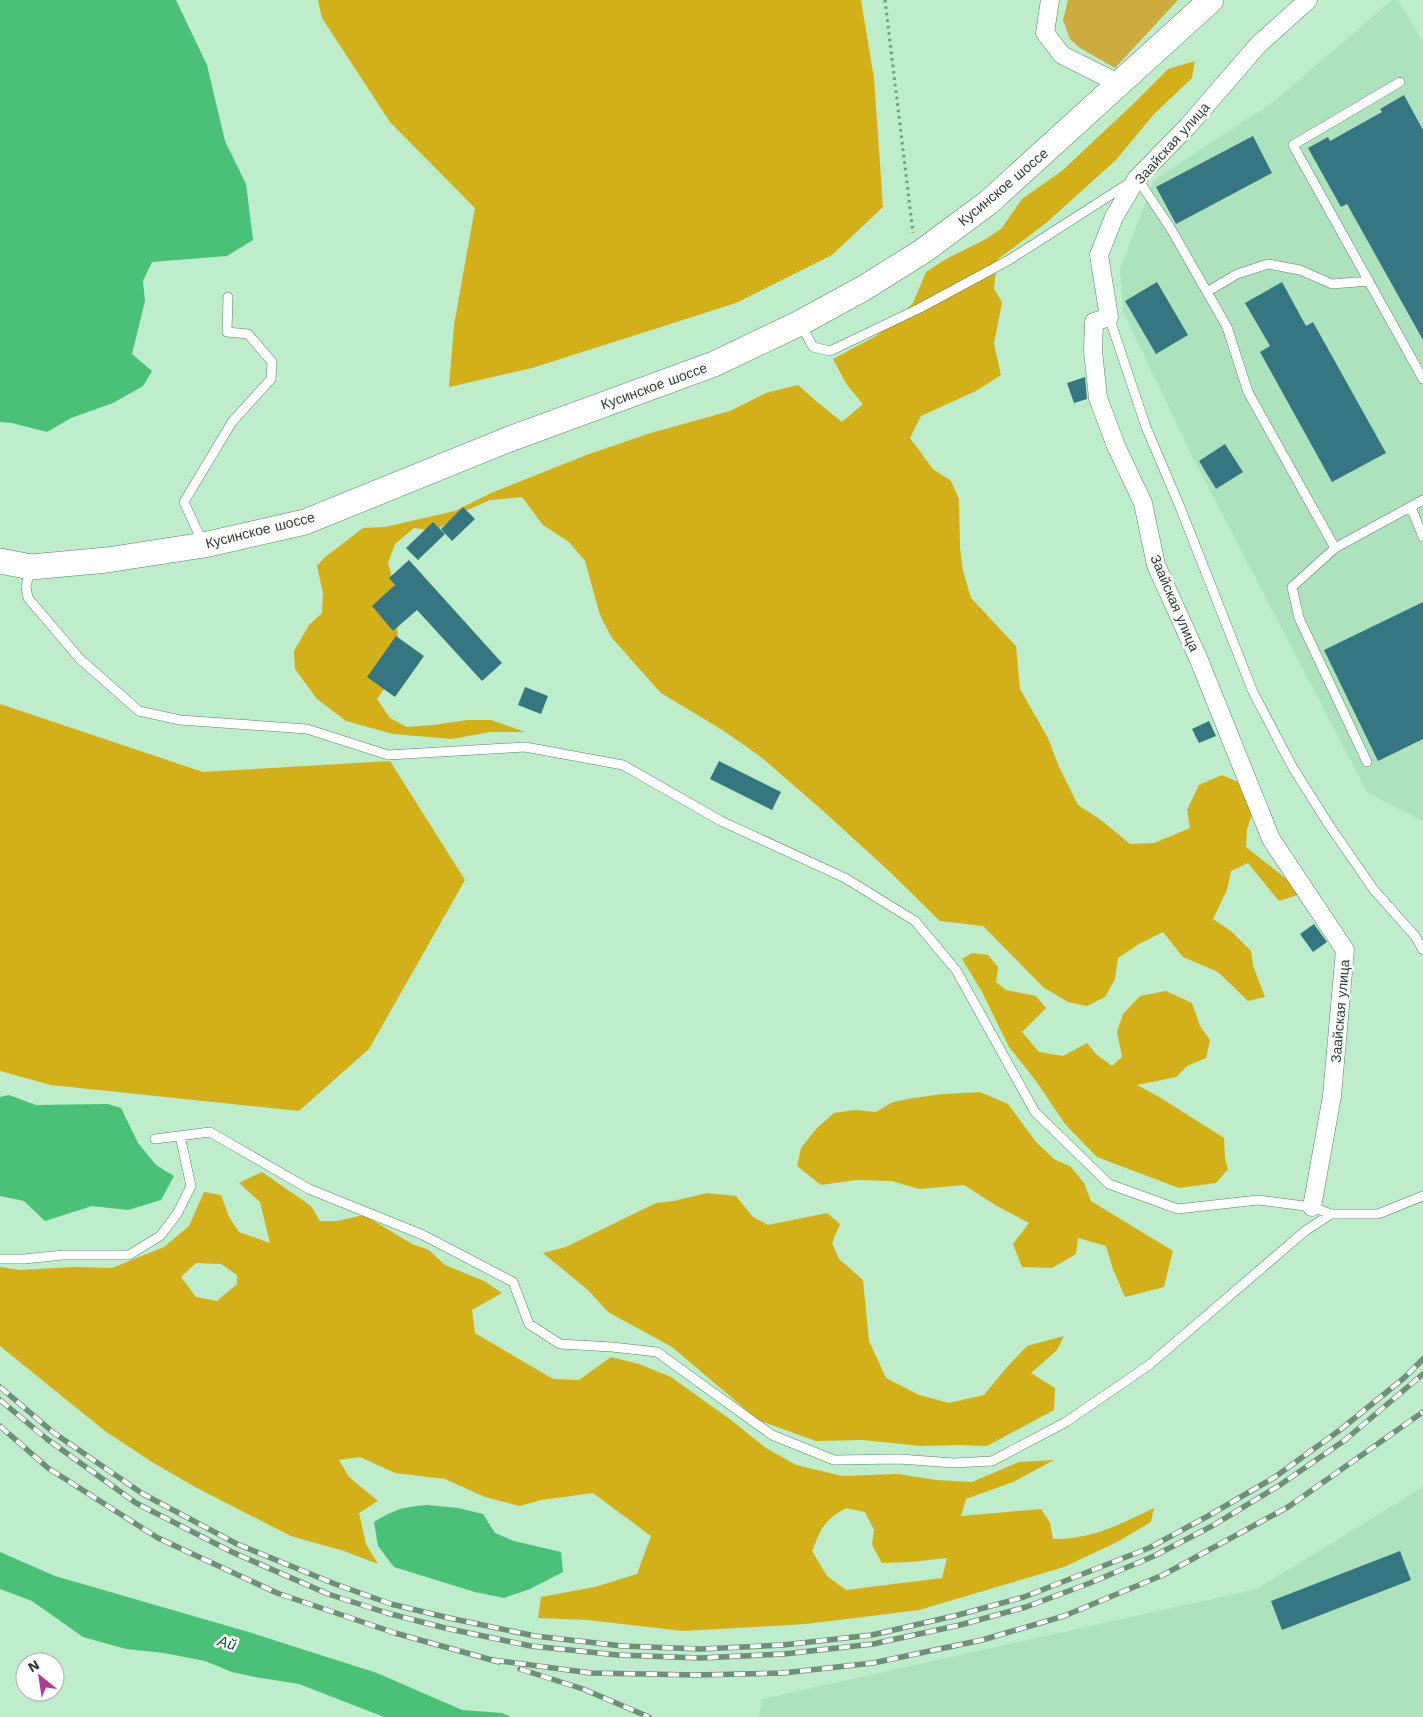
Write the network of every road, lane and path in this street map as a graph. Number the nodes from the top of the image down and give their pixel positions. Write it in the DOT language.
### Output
graph roads {
  1 [pos="885,0"];
  2 [pos="1050,0"];
  3 [pos="1211,0"];
  4 [pos="1308,0"];
  5 [pos="1400,82"];
  6 [pos="1120,84"];
  7 [pos="1137,178"];
  8 [pos="923,251"];
  9 [pos="1369,281"];
  10 [pos="1207,292"];
  11 [pos="228,297"];
  12 [pos="1110,317"];
  13 [pos="800,323"];
  14 [pos="1423,379"];
  15 [pos="1423,500"];
  16 [pos="1411,507"];
  17 [pos="1423,537"];
  18 [pos="204,545"];
  19 [pos="1335,548"];
  20 [pos="0,560"];
  21 [pos="31,567"];
  22 [pos="1367,762"];
  23 [pos="1423,950"];
  24 [pos="180,1136"];
  25 [pos="154,1139"];
  26 [pos="1423,1196"];
  27 [pos="1312,1207"];
  28 [pos="1331,1214"];
  29 [pos="0,1259"];
  1 -- 8 [label="path"];
  2 -- 6 [label="street"];
  3 -- 6 [label="main road, Кусинское шоссе"];
  4 -- 7 [label="street, Заайская улица"];
  5 -- 9 [label="lane"];
  6 -- 8 [label="main road, Кусинское шоссе"];
  7 -- 10 [label="lane"];
  7 -- 12 [label="street, Заайская улица"];
  7 -- 13 [label="lane"];
  8 -- 13 [label="main road, Кусинское шоссе"];
  9 -- 10 [label="lane"];
  9 -- 14 [label="lane"];
  10 -- 19 [label="lane"];
  11 -- 18 [label="lane"];
  12 -- 23 [label="lane"];
  12 -- 27 [label="street, Заайская улица"];
  13 -- 18 [label="main road, Кусинское шоссе"];
  15 -- 16 [label="lane"];
  16 -- 17 [label="lane"];
  16 -- 19 [label="lane"];
  18 -- 21 [label="main road, Кусинское шоссе"];
  19 -- 22 [label="lane"];
  20 -- 21 [label="main road, Кусинское шоссе"];
  21 -- 27 [label="lane"];
  24 -- 25 [label="lane"];
  24 -- 28 [label="lane"];
  24 -- 29 [label="lane"];
  26 -- 28 [label="lane"];
  27 -- 28 [label="lane"];
}
